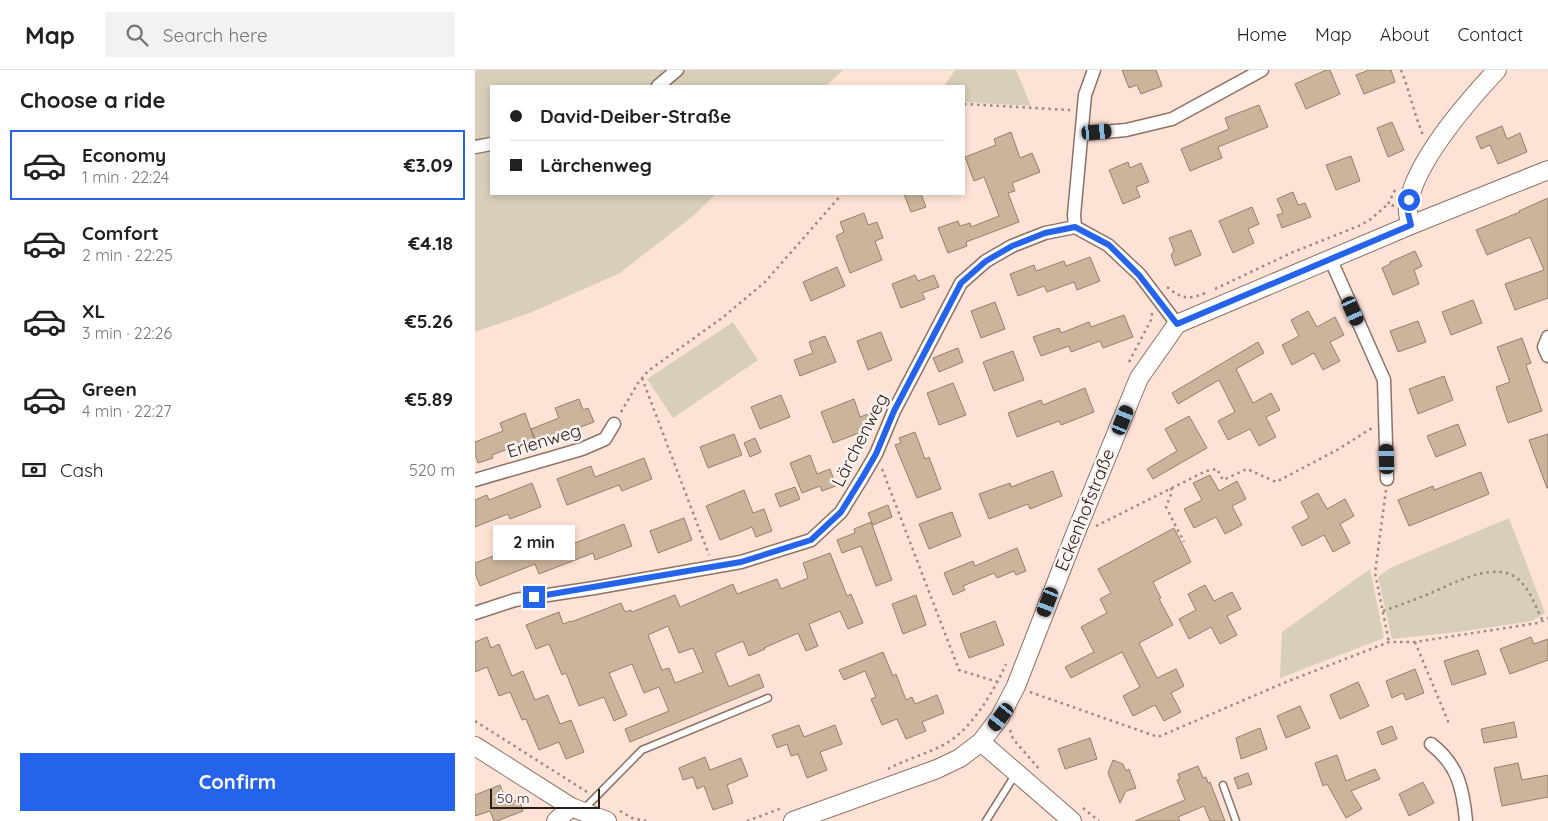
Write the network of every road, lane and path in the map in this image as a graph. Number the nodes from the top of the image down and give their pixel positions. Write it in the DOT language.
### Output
graph roads {
  1 [pos="677,70"];
  2 [pos="1094,70"];
  3 [pos="1263,70"];
  4 [pos="1401,70"];
  5 [pos="1497,70"];
  6 [pos="659,85"];
  7 [pos="965,104"];
  8 [pos="1083,111"];
  9 [pos="1082,134"];
  10 [pos="1424,137"];
  11 [pos="490,144"];
  12 [pos="475,147"];
  13 [pos="1548,170"];
  14 [pos="841,195"];
  15 [pos="1388,204"];
  16 [pos="1411,225"];
  17 [pos="1075,227"];
  18 [pos="1330,258"];
  19 [pos="1149,287"];
  20 [pos="1152,311"];
  21 [pos="1177,324"];
  22 [pos="1548,337"];
  23 [pos="1548,356"];
  24 [pos="1129,362"];
  25 [pos="642,378"];
  26 [pos="1385,420"];
  27 [pos="614,424"];
  28 [pos="876,454"];
  29 [pos="1387,479"];
  30 [pos="475,480"];
  31 [pos="1171,488"];
  32 [pos="1074,537"];
  33 [pos="1184,542"];
  34 [pos="713,566"];
  35 [pos="1383,611"];
  36 [pos="475,613"];
  37 [pos="1548,618"];
  38 [pos="1543,621"];
  39 [pos="1389,642"];
  40 [pos="1415,642"];
  41 [pos="1006,664"];
  42 [pos="998,682"];
  43 [pos="1016,686"];
  44 [pos="769,698"];
  45 [pos="475,721"];
  46 [pos="1450,726"];
  47 [pos="1009,728"];
  48 [pos="981,742"];
  49 [pos="1431,744"];
  50 [pos="475,746"];
  51 [pos="887,769"];
  52 [pos="1041,772"];
  53 [pos="1016,774"];
  54 [pos="1223,785"];
  55 [pos="596,798"];
  56 [pos="1077,803"];
  57 [pos="577,809"];
  58 [pos="788,814"];
  59 [pos="612,815"];
  60 [pos="556,821"];
  61 [pos="646,821"];
  62 [pos="747,821"];
  63 [pos="986,821"];
  64 [pos="1072,821"];
  65 [pos="1099,821"];
  66 [pos="1236,821"];
  67 [pos="1466,821"];
  1 -- 6 [label="street"];
  2 -- 8 [label="street"];
  3 -- 9 [label="street"];
  4 -- 10 [label="path"];
  5 -- 16 [label="street"];
  7 -- 8 [label="path"];
  8 -- 9 [label="street"];
  9 -- 17 [label="street"];
  11 -- 12 [label="street"];
  13 -- 16 [label="street"];
  14 -- 25 [label="path"];
  15 -- 19 [label="path"];
  16 -- 18 [label="street"];
  17 -- 19 [label="street"];
  17 -- 28 [label="street, Lärchenweg"];
  18 -- 21 [label="street"];
  18 -- 26 [label="street"];
  19 -- 21 [label="street"];
  20 -- 24 [label="path"];
  21 -- 32 [label="street, Eckenhofstraße"];
  22 -- 23 [label="street"];
  25 -- 27 [label="path"];
  25 -- 34 [label="path"];
  26 -- 29 [label="street"];
  26 -- 31 [label="path"];
  27 -- 30 [label="street, Erlenweg"];
  28 -- 34 [label="street, Lärchenweg"];
  28 -- 42 [label="path"];
  29 -- 35 [label="path"];
  31 -- 32 [label="path"];
  31 -- 33 [label="path"];
  32 -- 43 [label="street, Eckenhofstraße"];
  34 -- 36 [label="street, Lärchenweg"];
  35 -- 38 [label="path"];
  35 -- 39 [label="path"];
  37 -- 38 [label="path"];
  38 -- 40 [label="path"];
  39 -- 40 [label="path"];
  39 -- 43 [label="path"];
  40 -- 46 [label="path"];
  41 -- 42 [label="path"];
  42 -- 43 [label="path"];
  42 -- 51 [label="path"];
  43 -- 48 [label="street, Eckenhofstraße"];
  44 -- 55 [label="lane"];
  45 -- 55 [label="path"];
  47 -- 52 [label="path"];
  48 -- 53 [label="street"];
  48 -- 58 [label="street, Eckenhofstraße"];
  49 -- 67 [label="street"];
  50 -- 57 [label="street"];
  53 -- 63 [label="lane"];
  53 -- 64 [label="street"];
  54 -- 66 [label="lane"];
  55 -- 57 [label="lane"];
  56 -- 65 [label="path"];
  57 -- 59 [label="street"];
  57 -- 60 [label="street"];
  58 -- 62 [label="path"];
  59 -- 61 [label="path"];
}
